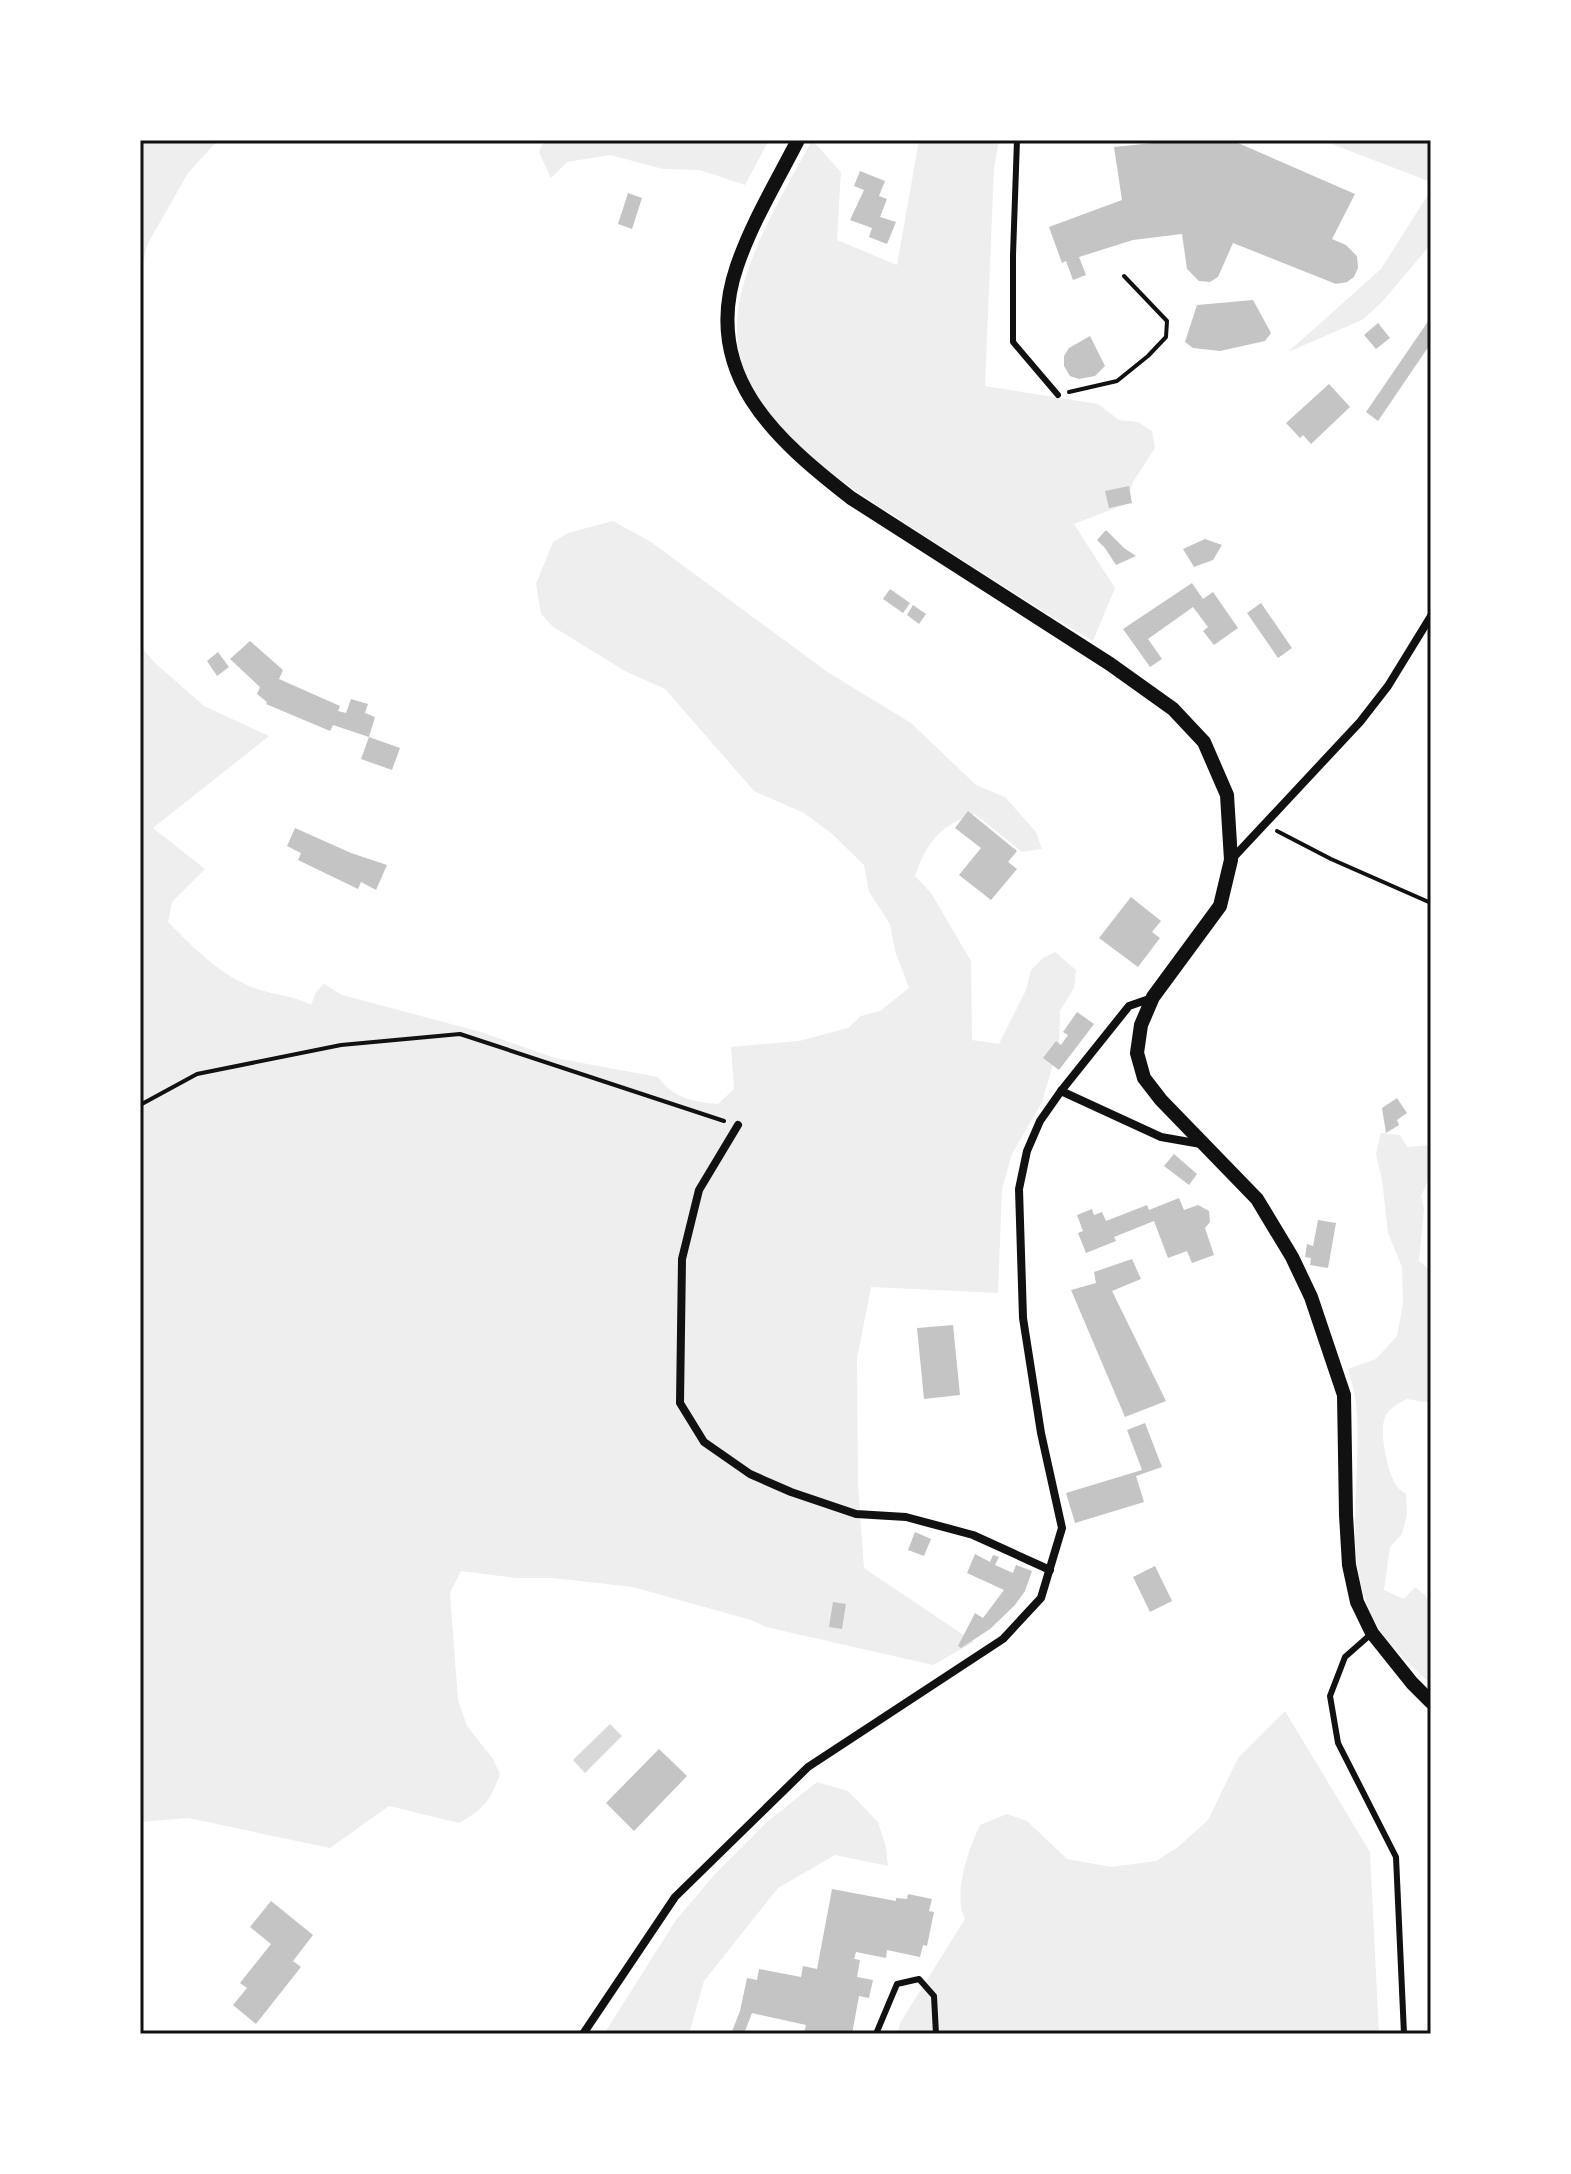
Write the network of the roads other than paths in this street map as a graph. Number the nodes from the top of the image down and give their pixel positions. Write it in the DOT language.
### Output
graph roads {
  1 [pos="798,140"];
  2 [pos="1017,140"];
  3 [pos="1058,395"];
  4 [pos="1431,616"];
  5 [pos="1231,860"];
  6 [pos="1153,997"];
  7 [pos="1061,1091"];
  8 [pos="738,1125"];
  9 [pos="1205,1145"];
  10 [pos="1050,1570"];
  11 [pos="1372,1633"];
  12 [pos="1431,1702"];
  13 [pos="583,2034"];
  14 [pos="876,2034"];
  15 [pos="936,2034"];
  16 [pos="1404,2034"];
  1 -- 5 [label="street"];
  2 -- 3 [label="lane"];
  4 -- 5 [label="street"];
  5 -- 6 [label="street"];
  6 -- 7 [label="street"];
  6 -- 9 [label="street"];
  7 -- 9 [label="street"];
  7 -- 10 [label="street"];
  8 -- 10 [label="street"];
  9 -- 11 [label="street"];
  10 -- 13 [label="street"];
  11 -- 12 [label="street"];
  11 -- 16 [label="lane"];
  14 -- 15 [label="lane"];
}
